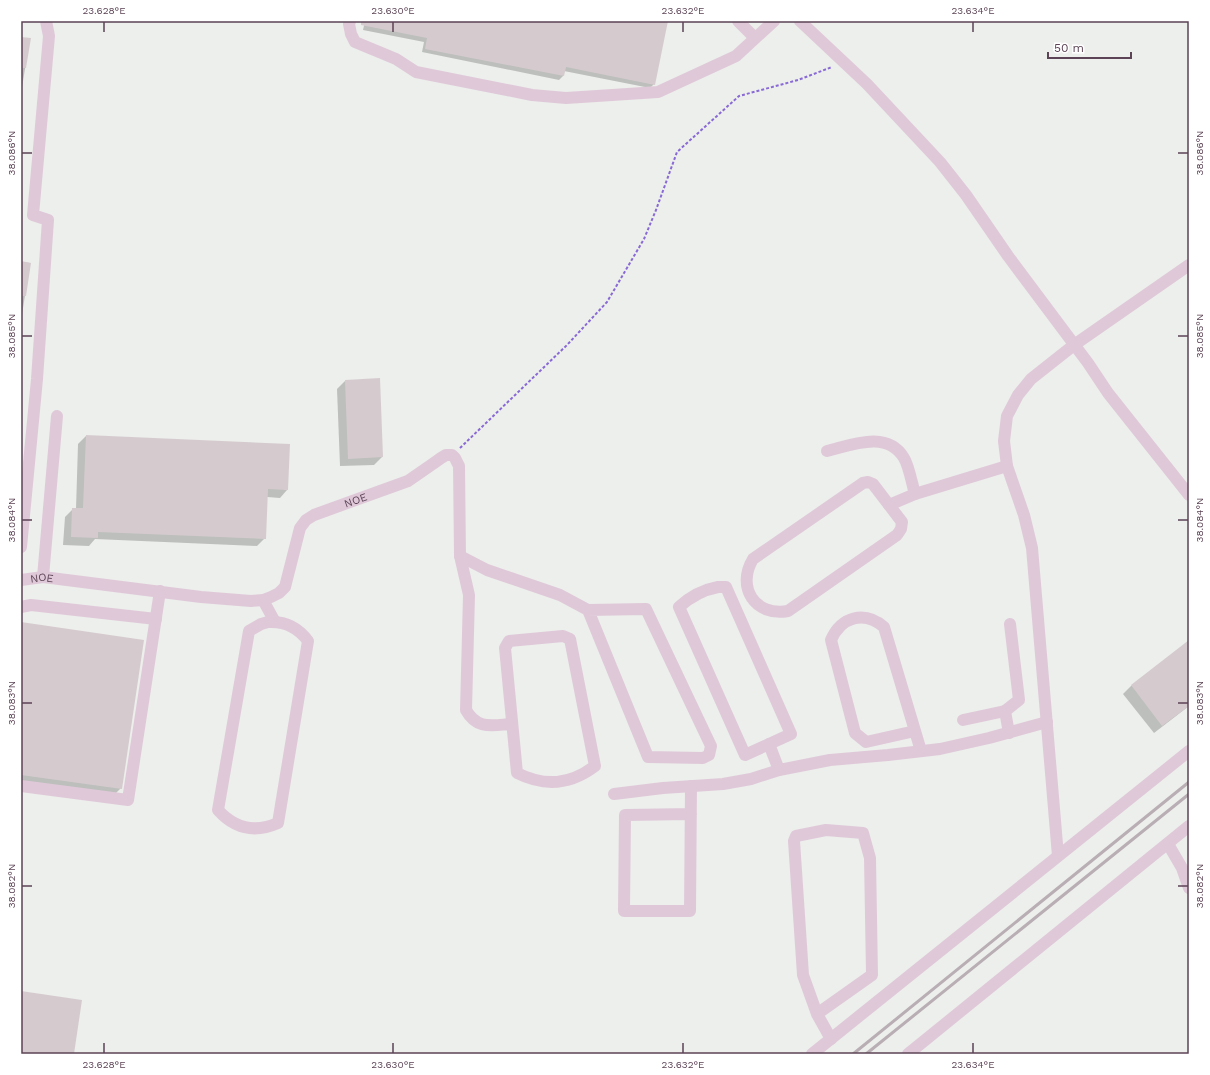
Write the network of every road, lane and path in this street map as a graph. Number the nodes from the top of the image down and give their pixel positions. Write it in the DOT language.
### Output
graph roads {
  1 [pos="46,21"];
  2 [pos="350,21"];
  3 [pos="738,21"];
  4 [pos="774,21"];
  5 [pos="800,21"];
  6 [pos="755,38"];
  7 [pos="844,62"];
  8 [pos="1189,265"];
  9 [pos="1074,345"];
  10 [pos="57,416"];
  11 [pos="827,451"];
  12 [pos="452,455"];
  13 [pos="1007,466"];
  14 [pos="915,494"];
  15 [pos="1189,495"];
  16 [pos="889,505"];
  17 [pos="21,547"];
  18 [pos="460,556"];
  19 [pos="43,577"];
  20 [pos="21,580"];
  21 [pos="160,591"];
  22 [pos="263,600"];
  23 [pos="21,607"];
  24 [pos="588,610"];
  25 [pos="156,619"];
  26 [pos="275,622"];
  27 [pos="1010,624"];
  28 [pos="1005,711"];
  29 [pos="963,720"];
  30 [pos="1047,722"];
  31 [pos="512,724"];
  32 [pos="915,731"];
  33 [pos="1009,733"];
  34 [pos="769,744"];
  35 [pos="921,751"];
  36 [pos="1189,751"];
  37 [pos="779,770"];
  38 [pos="21,786"];
  39 [pos="691,786"];
  40 [pos="614,794"];
  41 [pos="691,814"];
  42 [pos="1189,826"];
  43 [pos="1168,844"];
  44 [pos="1058,856"];
  45 [pos="1189,888"];
  46 [pos="817,1014"];
  47 [pos="831,1039"];
  48 [pos="812,1054"];
  49 [pos="908,1054"];
  1 -- 17 [label="street"];
  2 -- 6 [label="street"];
  3 -- 6 [label="street"];
  4 -- 6 [label="street"];
  5 -- 7 [label="street"];
  7 -- 9 [label="street"];
  7 -- 12 [label="path"];
  8 -- 9 [label="street"];
  9 -- 13 [label="street"];
  9 -- 15 [label="street"];
  10 -- 19 [label="street"];
  11 -- 14 [label="street"];
  12 -- 18 [label="street"];
  12 -- 22 [label="street, NOE"];
  13 -- 14 [label="street"];
  13 -- 30 [label="street"];
  14 -- 16 [label="street"];
  16 -- 16 [label="street"];
  18 -- 24 [label="street"];
  18 -- 31 [label="street"];
  19 -- 20 [label="street, NOE"];
  19 -- 21 [label="street, NOE"];
  21 -- 22 [label="street, NOE"];
  21 -- 25 [label="street"];
  22 -- 26 [label="street"];
  23 -- 25 [label="street"];
  24 -- 24 [label="street"];
  25 -- 38 [label="street"];
  26 -- 26 [label="street"];
  27 -- 28 [label="street"];
  28 -- 29 [label="street"];
  28 -- 33 [label="street"];
  30 -- 33 [label="street"];
  30 -- 44 [label="street"];
  31 -- 31 [label="street"];
  32 -- 32 [label="street"];
  32 -- 35 [label="street"];
  33 -- 35 [label="street"];
  34 -- 34 [label="street"];
  34 -- 37 [label="street"];
  35 -- 37 [label="street"];
  36 -- 44 [label="street"];
  37 -- 39 [label="street"];
  39 -- 40 [label="street"];
  39 -- 41 [label="street"];
  41 -- 41 [label="street"];
  42 -- 43 [label="street"];
  43 -- 45 [label="street"];
  43 -- 49 [label="street"];
  44 -- 47 [label="street"];
  46 -- 46 [label="street"];
  46 -- 47 [label="street"];
  47 -- 48 [label="street"];
}
